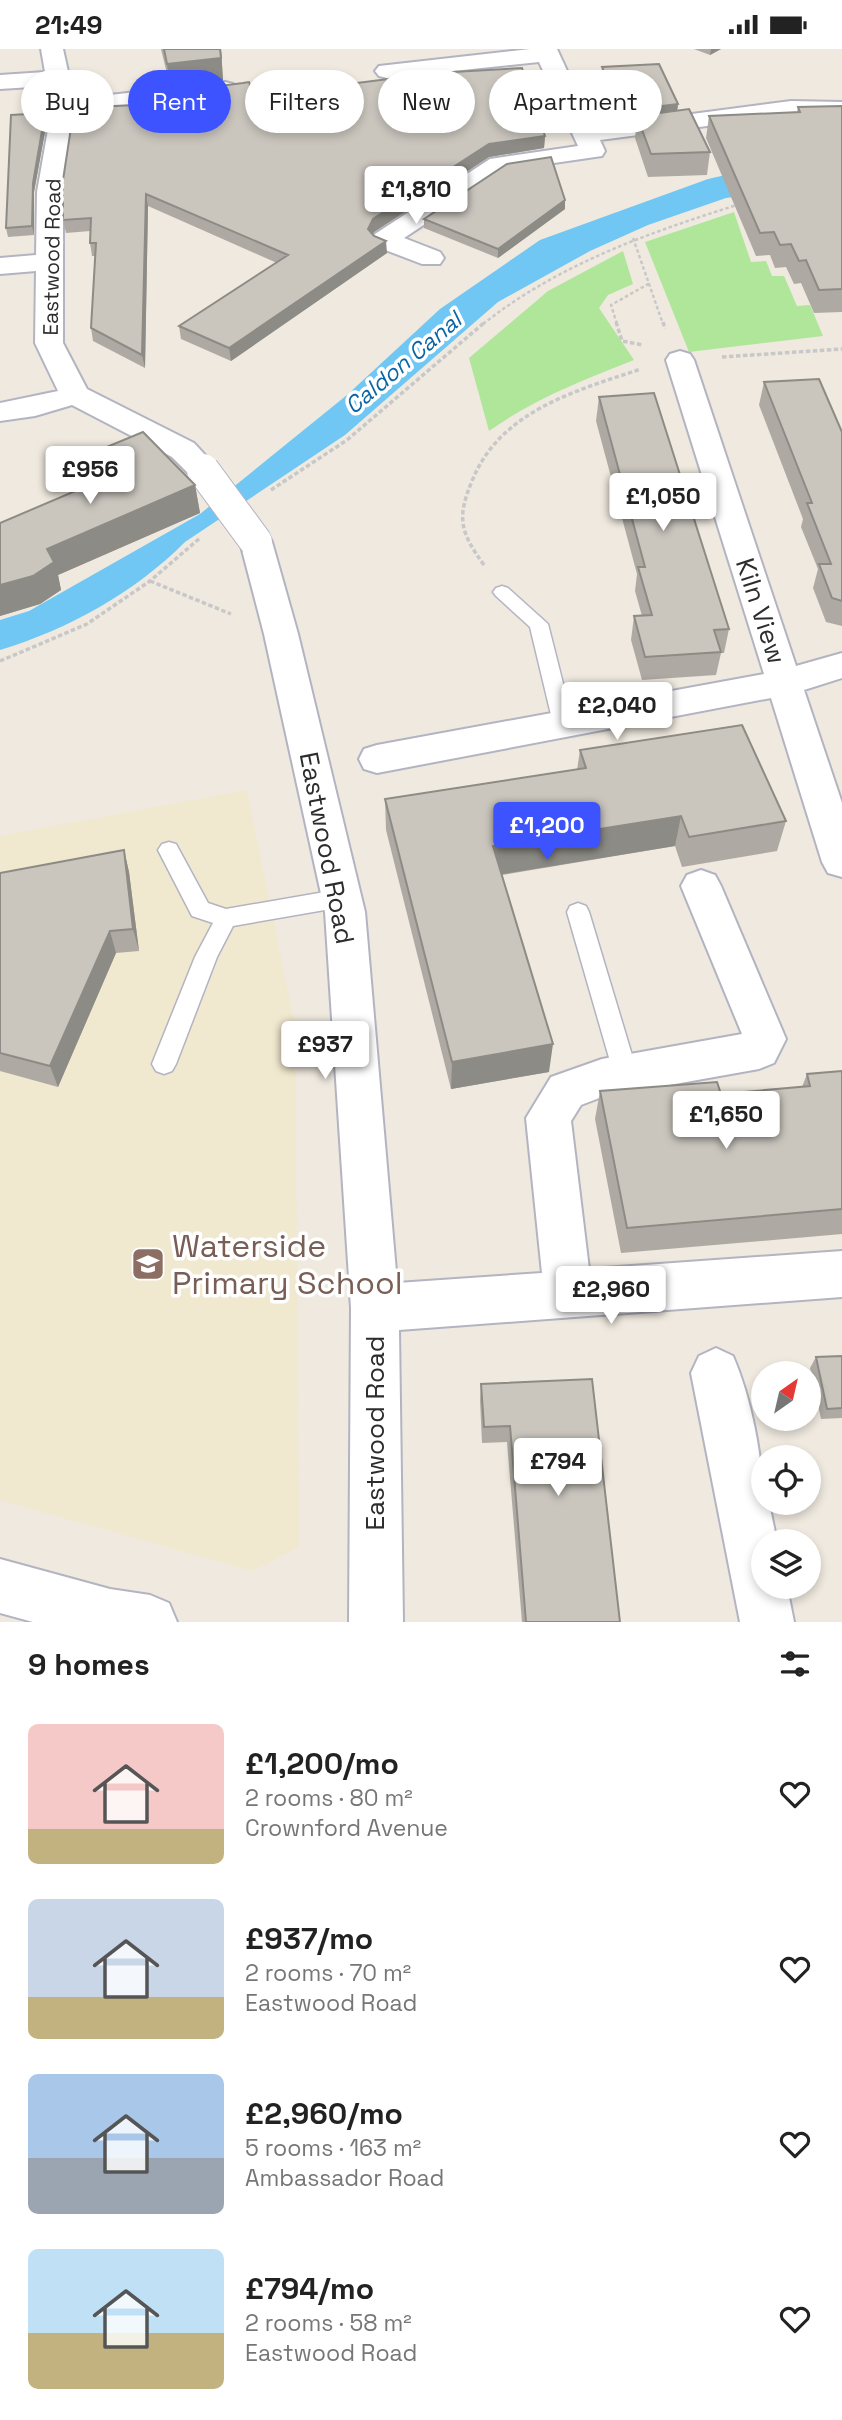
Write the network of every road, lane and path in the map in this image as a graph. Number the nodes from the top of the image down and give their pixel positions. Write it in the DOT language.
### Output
graph roads {
  1 [pos="52,49"];
  2 [pos="546,52"];
  3 [pos="58,70"];
  4 [pos="395,70"];
  5 [pos="378,72"];
  6 [pos="21,81"];
  7 [pos="0,82"];
  8 [pos="234,88"];
  9 [pos="114,101"];
  10 [pos="842,109"];
  11 [pos="60,133"];
  12 [pos="589,143"];
  13 [pos="749,201"];
  14 [pos="633,237"];
  15 [pos="431,258"];
  16 [pos="49,262"];
  17 [pos="0,266"];
  18 [pos="650,283"];
  19 [pos="842,349"];
  20 [pos="676,356"];
  21 [pos="75,395"];
  22 [pos="0,412"];
  23 [pos="265,493"];
  24 [pos="202,536"];
  25 [pos="150,581"];
  26 [pos="502,592"];
  27 [pos="281,634"];
  28 [pos="0,661"];
  29 [pos="842,665"];
  30 [pos="784,683"];
  31 [pos="563,723"];
  32 [pos="377,759"];
  33 [pos="169,850"];
  34 [pos="842,862"];
  35 [pos="701,886"];
  36 [pos="342,898"];
  37 [pos="578,912"];
  38 [pos="226,918"];
  39 [pos="164,1064"];
  40 [pos="626,1075"];
  41 [pos="842,1274"];
  42 [pos="568,1295"];
  43 [pos="374,1308"];
  44 [pos="716,1373"];
  45 [pos="0,1586"];
  46 [pos="123,1620"];
  47 [pos="376,1622"];
  48 [pos="767,1622"];
  1 -- 3 [label="street, Eastwood Road"];
  2 -- 4 [label="street"];
  2 -- 12 [label="street"];
  5 -- 8 [label="path"];
  6 -- 7 [label="street"];
  8 -- 9 [label="street"];
  10 -- 12 [label="street"];
  11 -- 16 [label="street, Eastwood Road"];
  12 -- 15 [label="street"];
  13 -- 14 [label="path"];
  14 -- 18 [label="path"];
  14 -- 23 [label="path"];
  16 -- 17 [label="street"];
  16 -- 21 [label="street, Eastwood Road"];
  18 -- 20 [label="path"];
  18 -- 20 [label="path"];
  19 -- 20 [label="path"];
  20 -- 26 [label="path"];
  20 -- 30 [label="street, Kiln View"];
  21 -- 22 [label="street"];
  21 -- 27 [label="street, Eastwood Road, bridge"];
  24 -- 25 [label="path"];
  25 -- 27 [label="path"];
  25 -- 28 [label="path"];
  26 -- 31 [label="lane"];
  27 -- 36 [label="street, Eastwood Road"];
  29 -- 30 [label="street"];
  30 -- 31 [label="street"];
  30 -- 34 [label="street, Kiln View"];
  31 -- 32 [label="street"];
  33 -- 38 [label="lane"];
  35 -- 40 [label="street"];
  36 -- 38 [label="lane"];
  36 -- 43 [label="street, Eastwood Road"];
  37 -- 40 [label="lane"];
  38 -- 39 [label="lane"];
  40 -- 42 [label="street"];
  41 -- 42 [label="street"];
  42 -- 43 [label="street"];
  43 -- 47 [label="street, Eastwood Road"];
  44 -- 48 [label="street"];
  45 -- 46 [label="street"];
}
